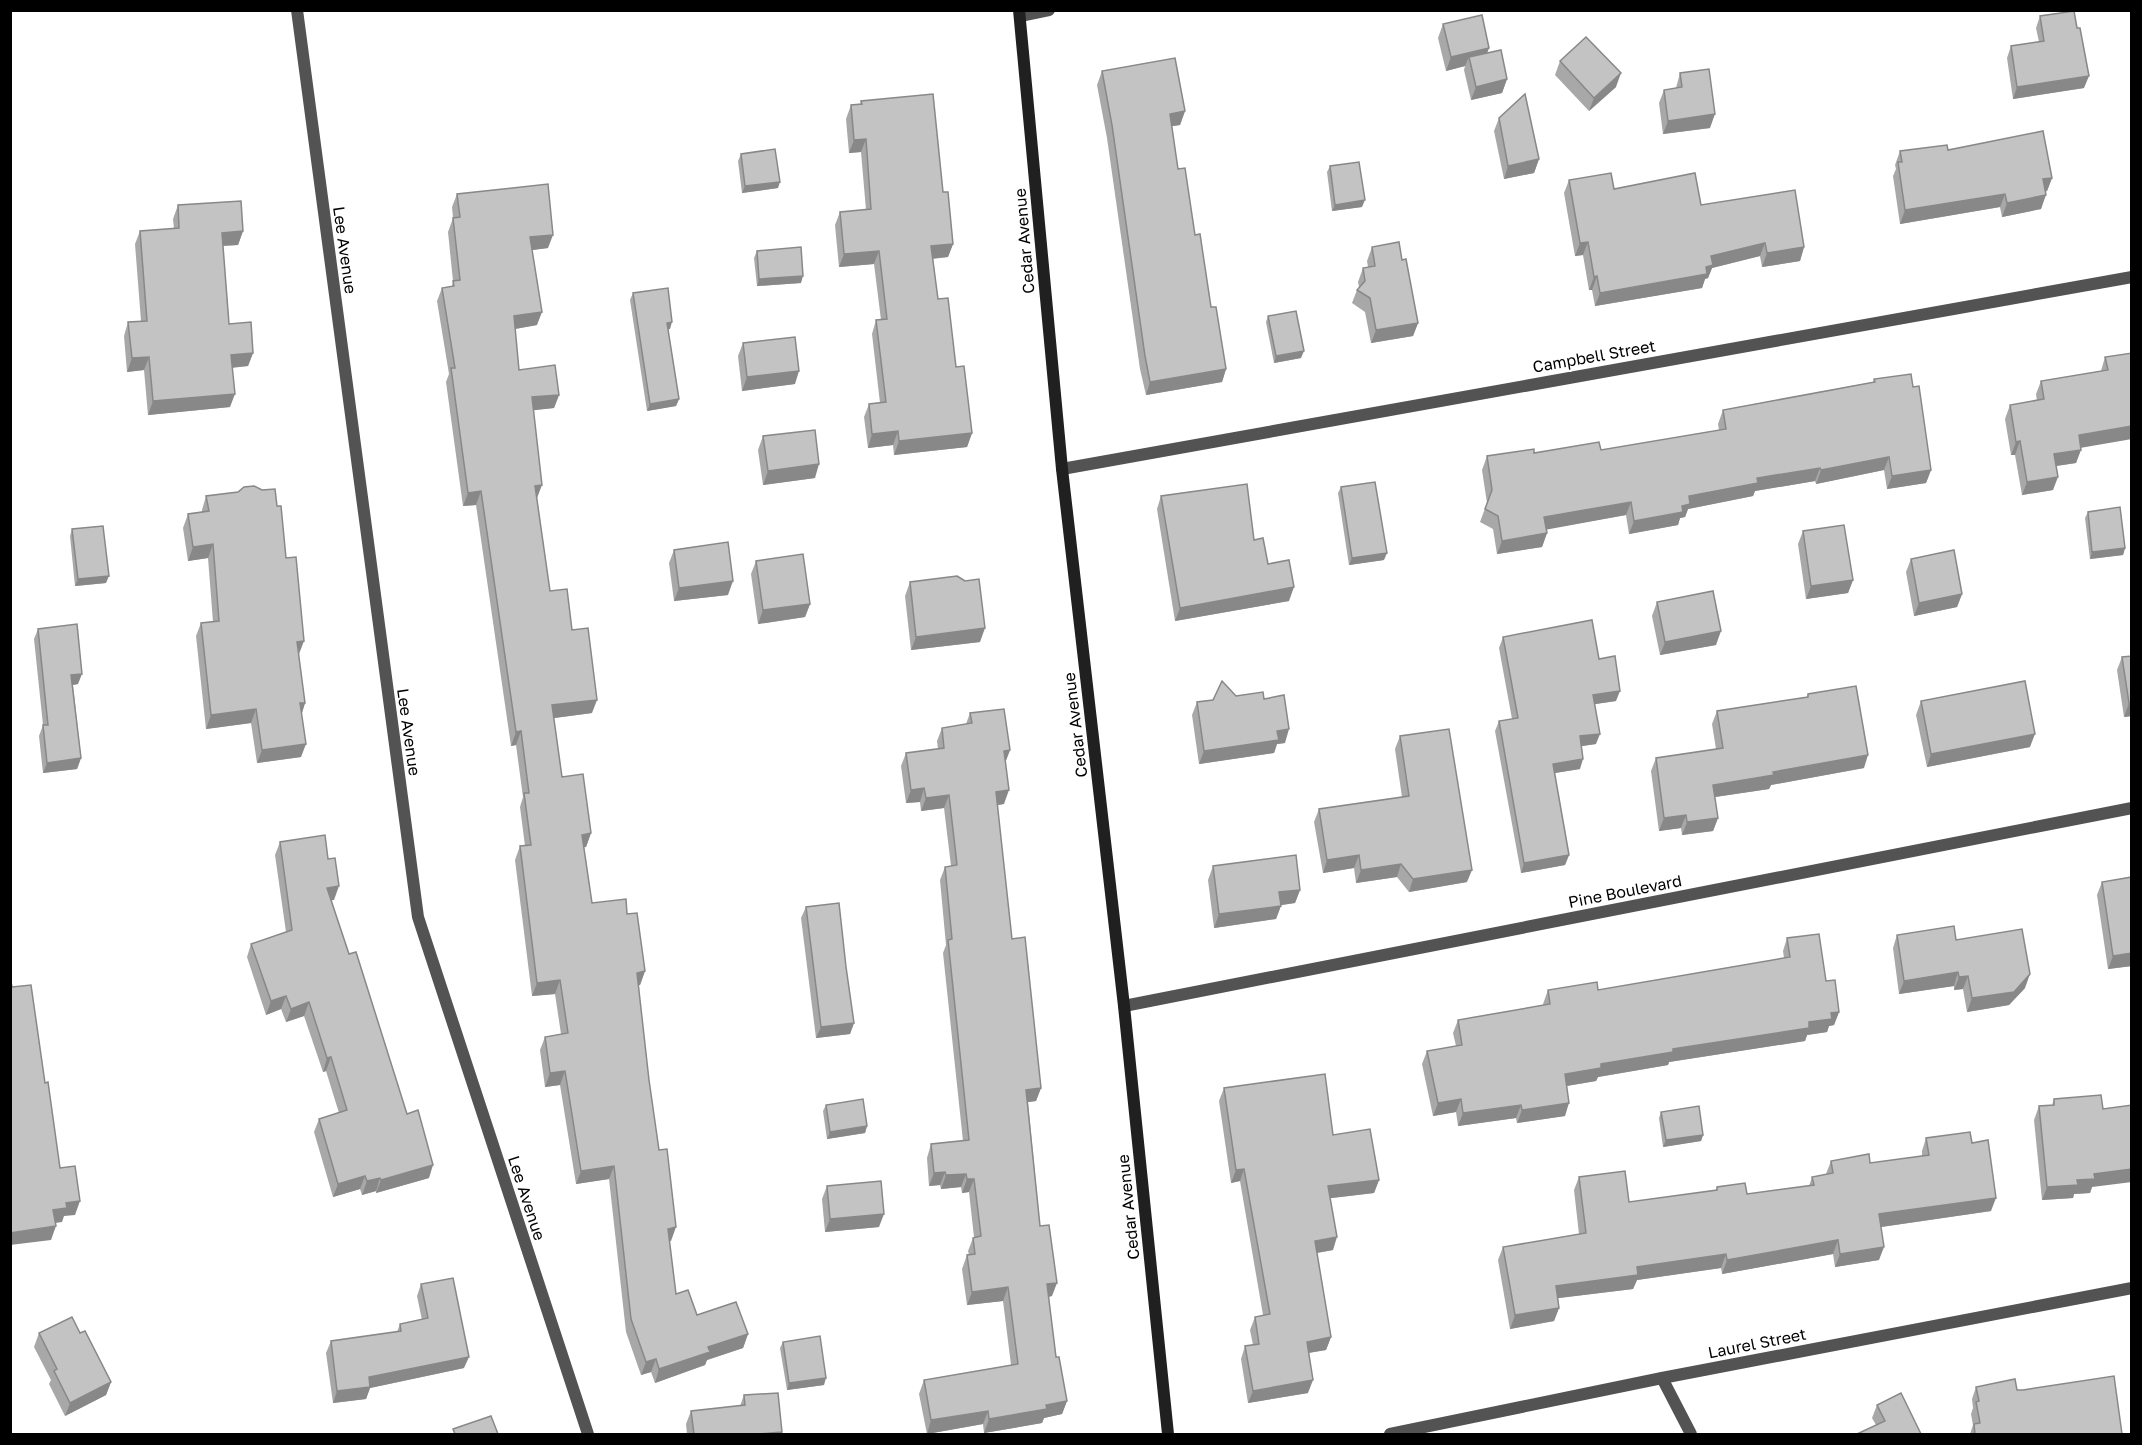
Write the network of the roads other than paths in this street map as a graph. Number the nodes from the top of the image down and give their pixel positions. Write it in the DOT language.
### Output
graph roads {
  1 [pos="297,10"];
  2 [pos="1049,10"];
  3 [pos="1019,13"];
  4 [pos="2132,277"];
  5 [pos="1062,469"];
  6 [pos="2132,808"];
  7 [pos="1124,1006"];
  8 [pos="2132,1288"];
  9 [pos="1662,1378"];
  10 [pos="588,1434"];
  11 [pos="1168,1434"];
  12 [pos="1389,1434"];
  13 [pos="1691,1434"];
  1 -- 10 [label="street, Lee Avenue"];
  2 -- 3 [label="street"];
  3 -- 5 [label="street, Cedar Avenue"];
  4 -- 5 [label="street, Campbell Street"];
  5 -- 7 [label="street, Cedar Avenue"];
  6 -- 7 [label="street, Pine Boulevard"];
  7 -- 11 [label="street, Cedar Avenue"];
  8 -- 9 [label="street, Laurel Street"];
  9 -- 12 [label="street, Laurel Street"];
  9 -- 13 [label="street"];
}
